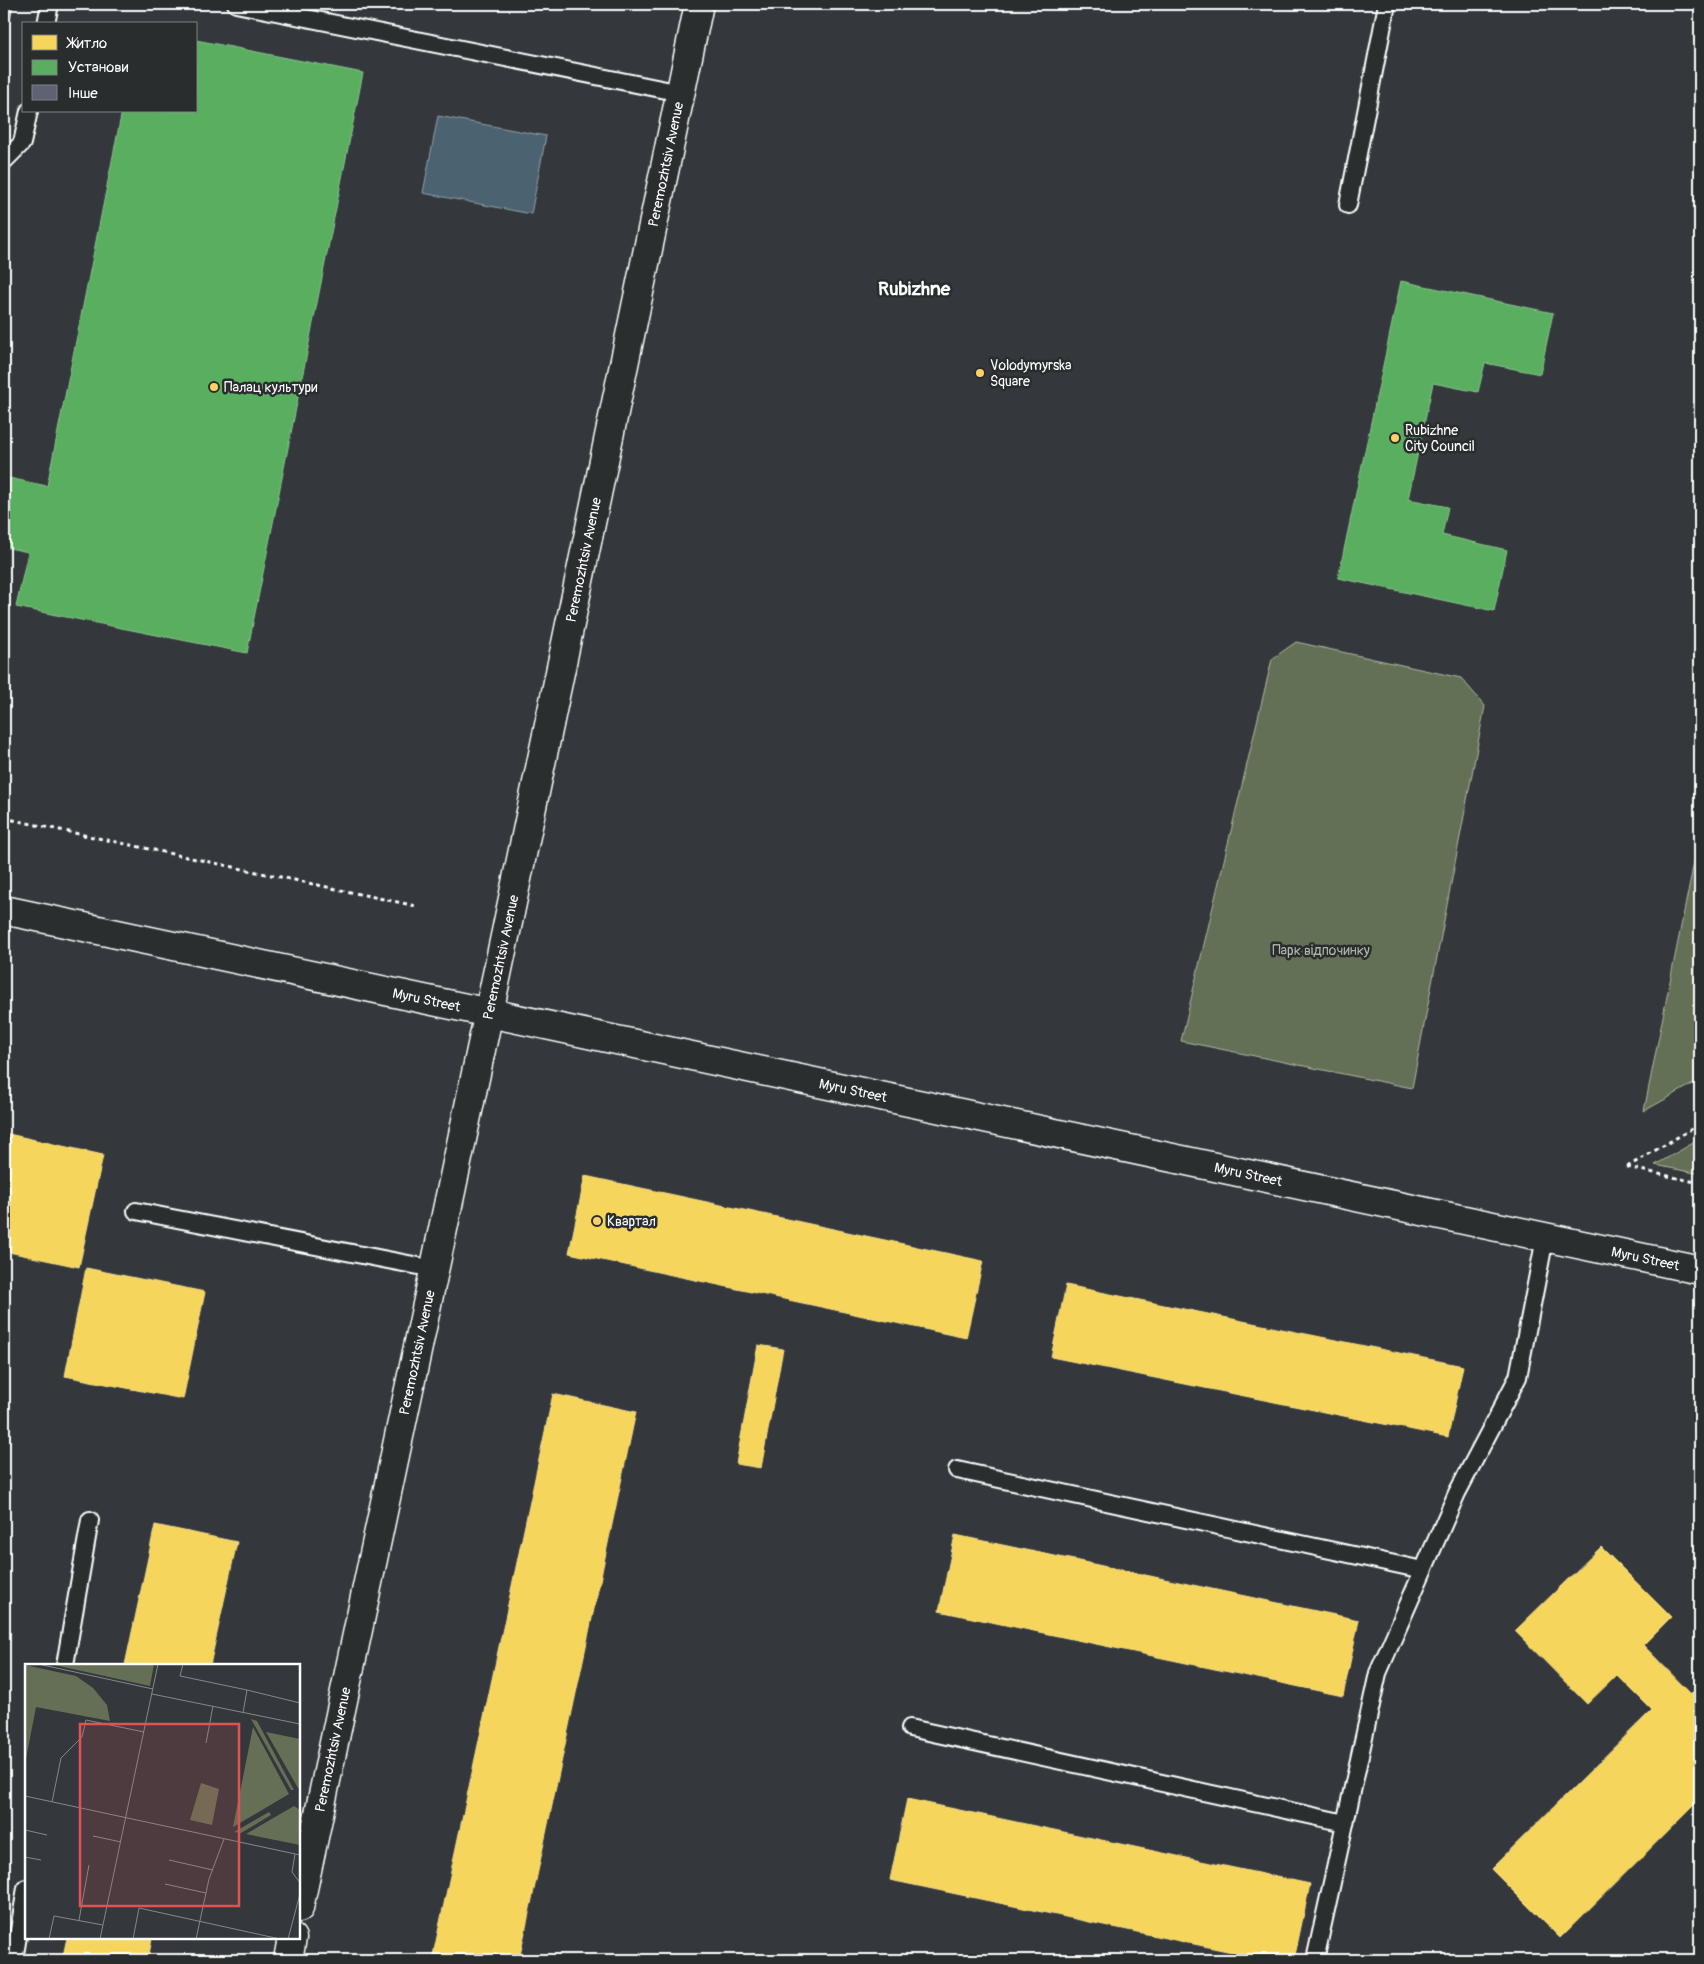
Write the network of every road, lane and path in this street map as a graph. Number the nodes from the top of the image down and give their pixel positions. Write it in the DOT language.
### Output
graph roads {
  1 [pos="50,4"];
  2 [pos="236,4"];
  3 [pos="699,4"];
  4 [pos="1387,4"];
  5 [pos="46,22"];
  6 [pos="680,93"];
  7 [pos="29,112"];
  8 [pos="4,161"];
  9 [pos="1348,205"];
  10 [pos="4,818"];
  11 [pos="416,906"];
  12 [pos="4,910"];
  13 [pos="489,1014"];
  14 [pos="1700,1124"];
  15 [pos="1700,1183"];
  16 [pos="136,1211"];
  17 [pos="1545,1238"];
  18 [pos="434,1269"];
  19 [pos="1700,1270"];
  20 [pos="957,1470"];
  21 [pos="90,1520"];
  22 [pos="1423,1570"];
  23 [pos="65,1664"];
  24 [pos="910,1728"];
  25 [pos="1345,1823"];
  26 [pos="25,1894"];
  27 [pos="300,1903"];
  28 [pos="292,1939"];
  29 [pos="14,1960"];
  30 [pos="288,1960"];
  31 [pos="1315,1960"];
  1 -- 5 [label="lane"];
  2 -- 6 [label="lane"];
  3 -- 6 [label="street, Peremozhtsiv Avenue"];
  4 -- 9 [label="lane"];
  6 -- 13 [label="street, Peremozhtsiv Avenue"];
  7 -- 8 [label="lane"];
  10 -- 11 [label="path"];
  12 -- 13 [label="street, Myru Street"];
  13 -- 17 [label="street, Myru Street"];
  13 -- 18 [label="street, Peremozhtsiv Avenue"];
  14 -- 15 [label="path"];
  16 -- 18 [label="lane"];
  17 -- 19 [label="street, Myru Street"];
  17 -- 22 [label="lane"];
  18 -- 27 [label="street, Peremozhtsiv Avenue"];
  20 -- 22 [label="lane"];
  21 -- 23 [label="lane"];
  22 -- 25 [label="lane"];
  24 -- 25 [label="lane"];
  25 -- 31 [label="lane"];
  26 -- 29 [label="lane"];
  28 -- 30 [label="street"];
}
